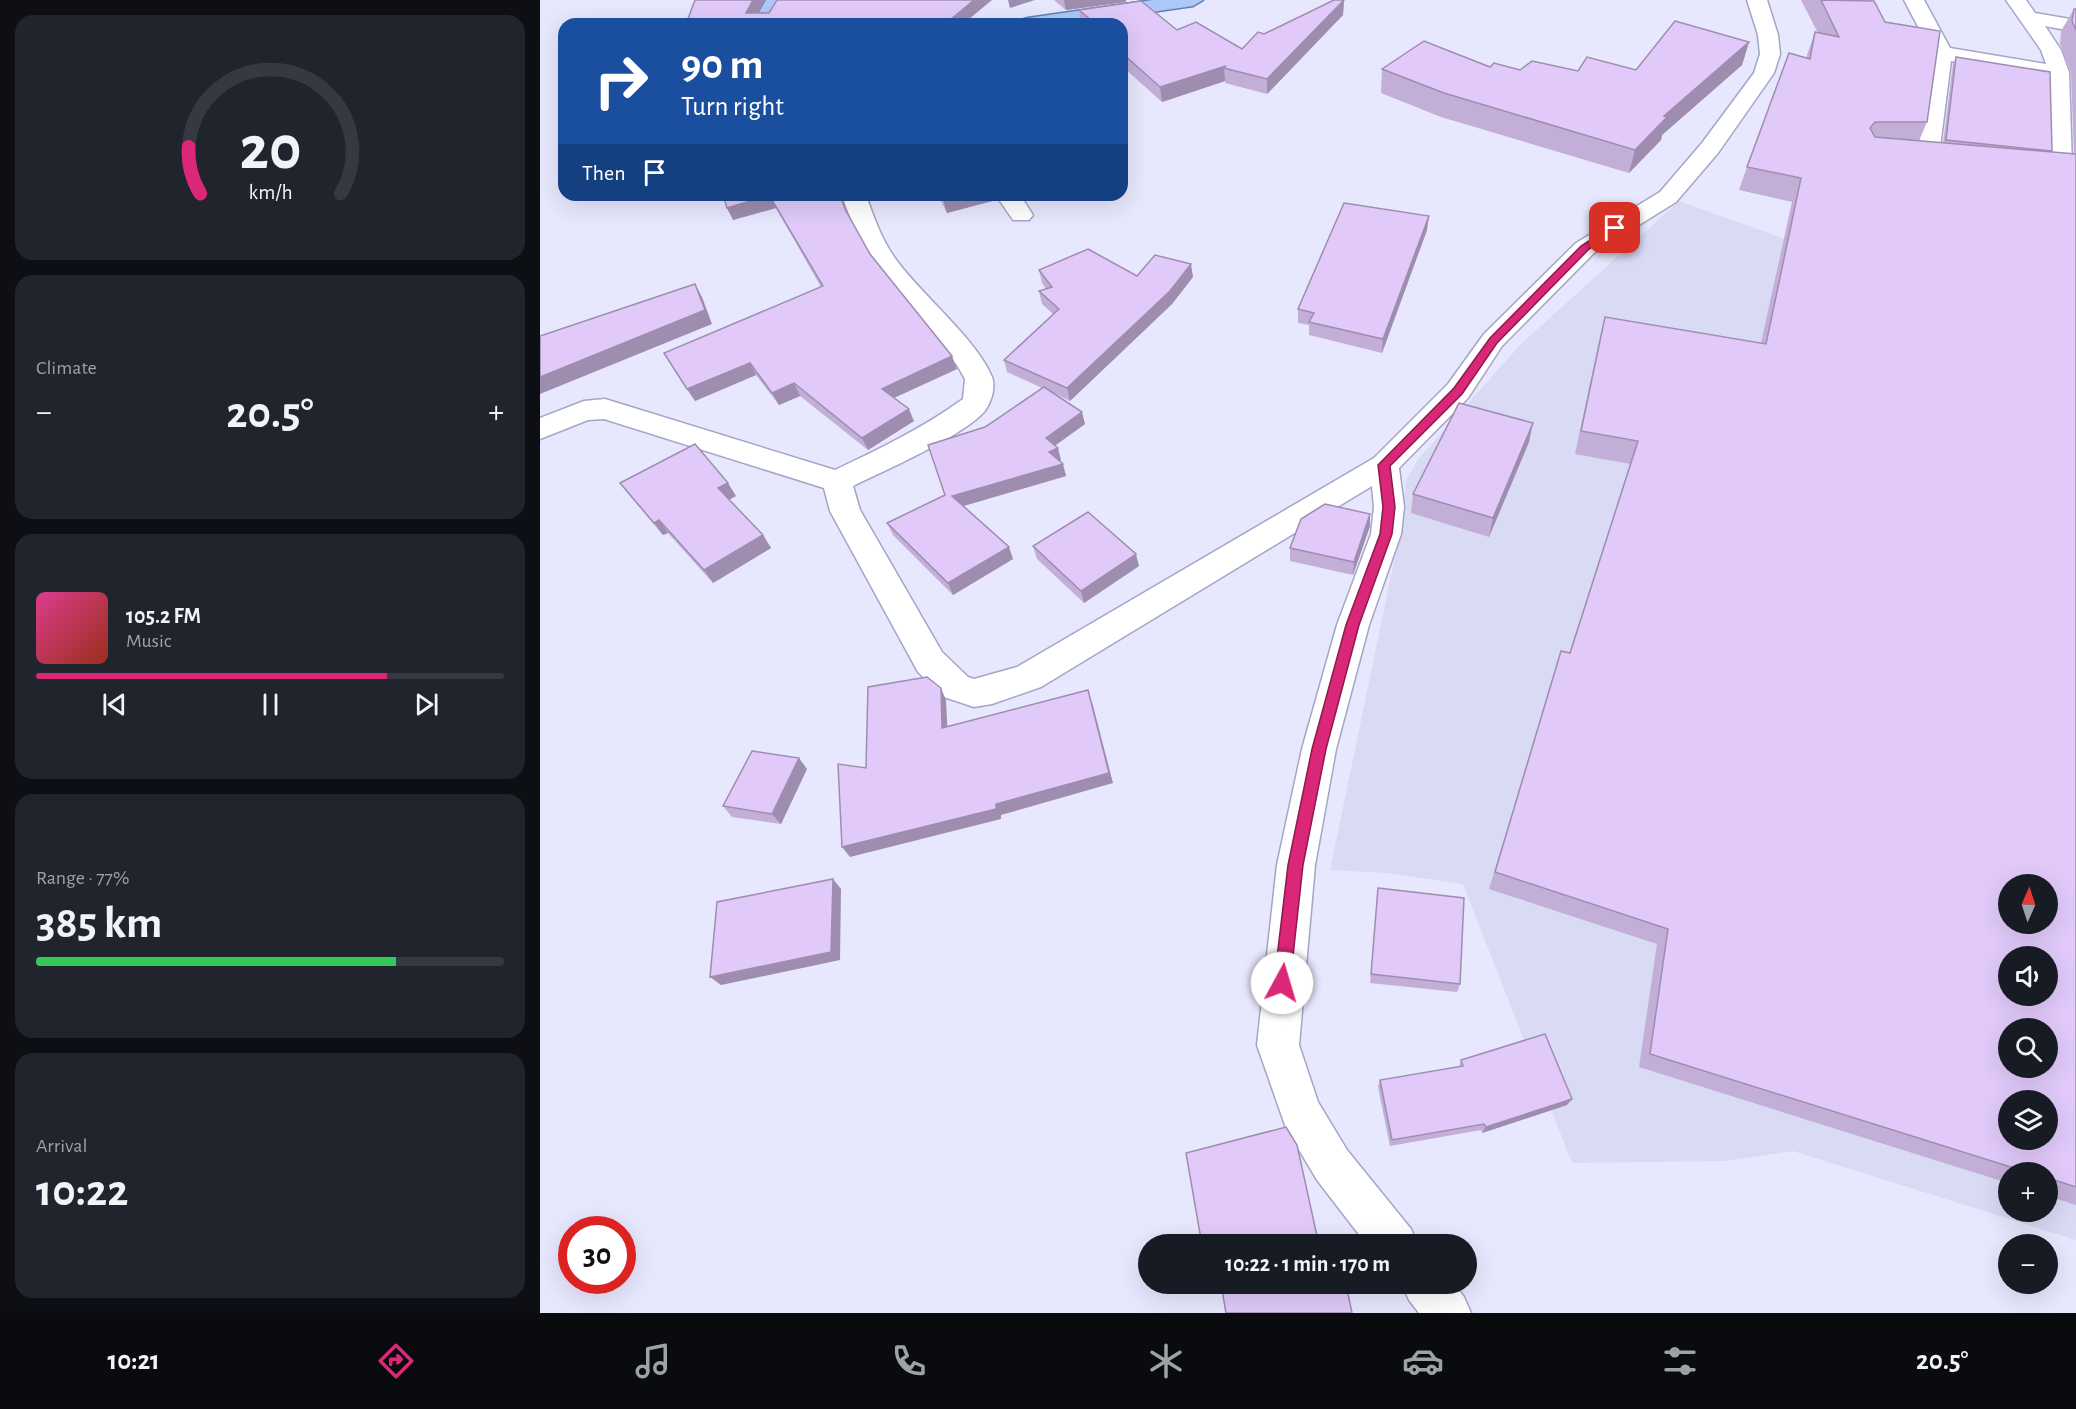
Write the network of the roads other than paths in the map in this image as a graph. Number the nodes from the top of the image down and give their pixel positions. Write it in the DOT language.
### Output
graph roads {
  1 [pos="776,0"];
  2 [pos="1193,0"];
  3 [pos="1756,0"];
  4 [pos="1914,0"];
  5 [pos="2016,0"];
  6 [pos="766,18"];
  7 [pos="1069,18"];
  8 [pos="2030,18"];
  9 [pos="2076,26"];
  10 [pos="2051,50"];
  11 [pos="1942,53"];
  12 [pos="2076,56"];
  13 [pos="2059,72"];
  14 [pos="2068,104"];
  15 [pos="1928,156"];
  16 [pos="2059,167"];
  17 [pos="856,201"];
  18 [pos="1012,201"];
  19 [pos="1021,215"];
  20 [pos="540,429"];
  21 [pos="1384,465"];
  22 [pos="837,481"];
  23 [pos="1386,1234"];
  24 [pos="1433,1294"];
  25 [pos="1448,1313"];
  1 -- 6 [label="main road"];
  2 -- 7 [label="main road"];
  3 -- 21 [label="street"];
  4 -- 11 [label="street"];
  5 -- 8 [label="street"];
  8 -- 9 [label="street"];
  8 -- 10 [label="street"];
  10 -- 12 [label="street"];
  10 -- 13 [label="street"];
  11 -- 13 [label="street"];
  11 -- 15 [label="street"];
  13 -- 14 [label="street"];
  14 -- 16 [label="street"];
  17 -- 22 [label="street"];
  18 -- 19 [label="street"];
  20 -- 22 [label="street"];
  21 -- 22 [label="street"];
  21 -- 23 [label="street"];
  24 -- 25 [label="street"];
}
